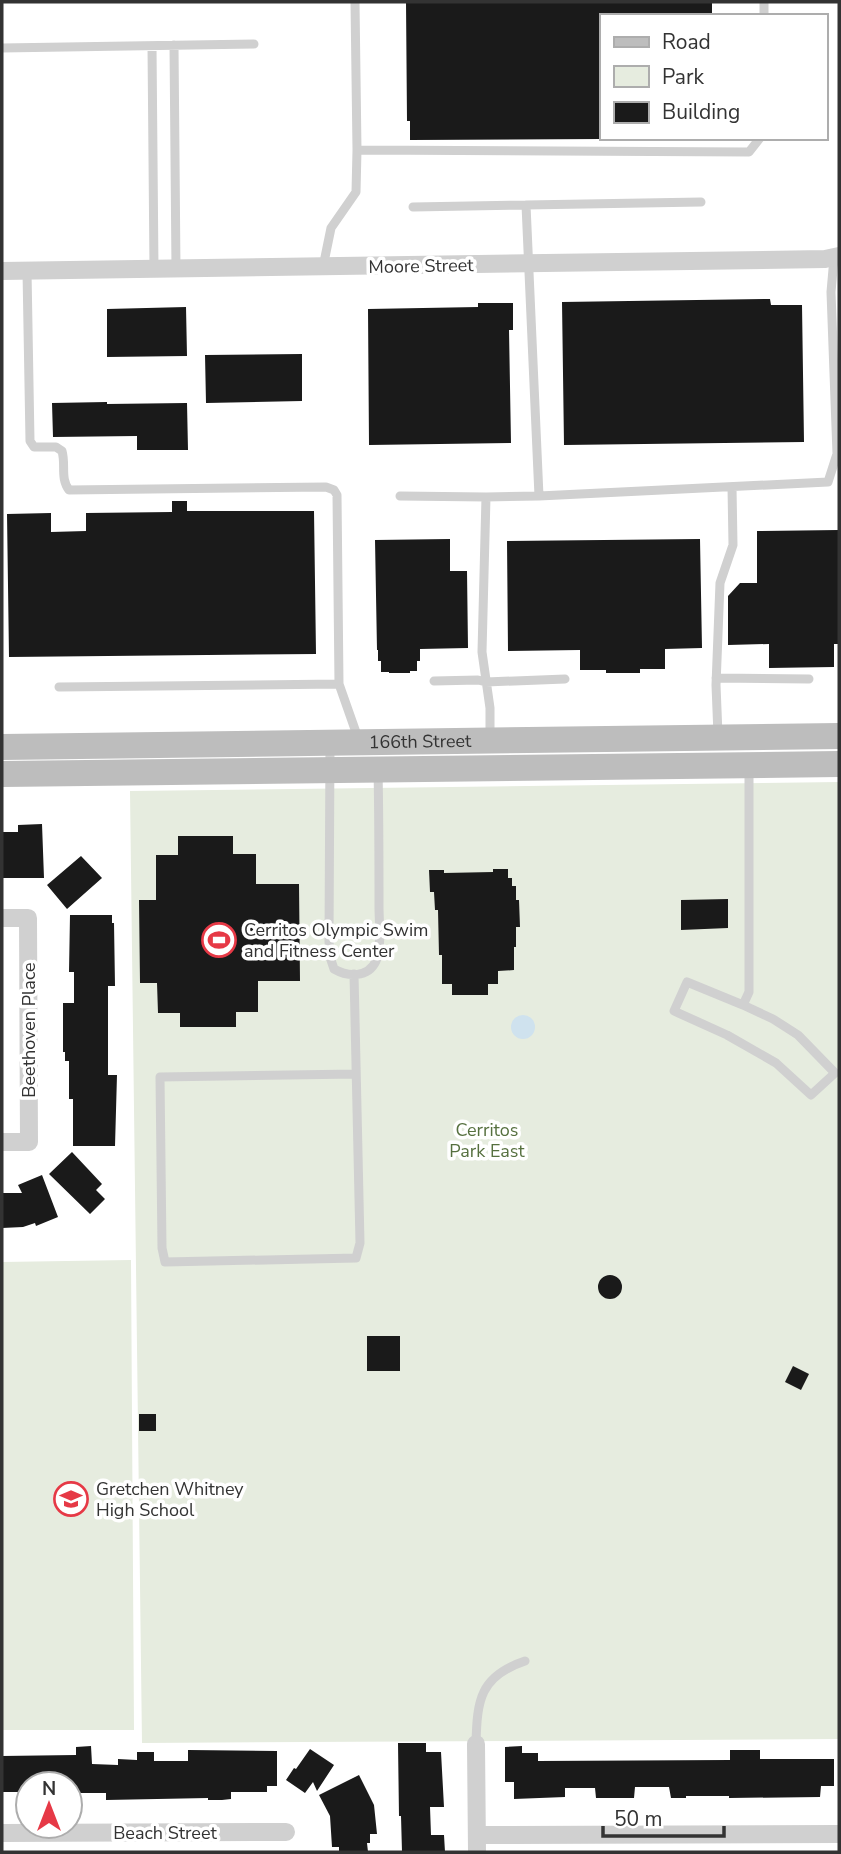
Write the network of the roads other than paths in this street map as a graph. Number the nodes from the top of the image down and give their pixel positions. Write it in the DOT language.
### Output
graph roads {
  1 [pos="355,2"];
  2 [pos="254,44"];
  3 [pos="174,45"];
  4 [pos="152,46"];
  5 [pos="2,48"];
  6 [pos="758,140"];
  7 [pos="357,150"];
  8 [pos="701,202"];
  9 [pos="526,205"];
  10 [pos="413,207"];
  11 [pos="837,257"];
  12 [pos="528,264"];
  13 [pos="323,267"];
  14 [pos="154,269"];
  15 [pos="176,269"];
  16 [pos="2,271"];
  17 [pos="27,271"];
  18 [pos="732,487"];
  19 [pos="400,496"];
  20 [pos="539,496"];
  21 [pos="486,497"];
  22 [pos="716,678"];
  23 [pos="565,679"];
  24 [pos="809,679"];
  25 [pos="434,681"];
  26 [pos="486,682"];
  27 [pos="339,684"];
  28 [pos="59,687"];
  29 [pos="839,736"];
  30 [pos="749,737"];
  31 [pos="718,738"];
  32 [pos="490,741"];
  33 [pos="369,742"];
  34 [pos="330,743"];
  35 [pos="2,747"];
  36 [pos="839,764"];
  37 [pos="749,765"];
  38 [pos="378,769"];
  39 [pos="330,770"];
  40 [pos="2,774"];
  41 [pos="2,918"];
  42 [pos="354,974"];
  43 [pos="743,1005"];
  44 [pos="356,1074"];
  45 [pos="2,1142"];
  46 [pos="525,1661"];
  47 [pos="476,1744"];
  48 [pos="286,1832"];
  49 [pos="2,1833"];
  50 [pos="839,1833"];
  51 [pos="477,1844"];
  1 -- 7 [label="lane"];
  2 -- 3 [label="lane"];
  3 -- 4 [label="lane"];
  3 -- 15 [label="lane"];
  4 -- 5 [label="lane"];
  4 -- 14 [label="lane"];
  6 -- 7 [label="lane"];
  7 -- 13 [label="lane"];
  8 -- 9 [label="lane"];
  9 -- 10 [label="lane"];
  9 -- 12 [label="lane"];
  11 -- 12 [label="street, Moore Street"];
  11 -- 18 [label="lane"];
  12 -- 13 [label="street, Moore Street"];
  12 -- 20 [label="lane"];
  13 -- 15 [label="street, Moore Street"];
  14 -- 15 [label="street, Moore Street"];
  14 -- 17 [label="street, Moore Street"];
  16 -- 17 [label="street, Moore Street"];
  17 -- 27 [label="lane"];
  18 -- 20 [label="lane"];
  18 -- 22 [label="lane"];
  19 -- 21 [label="lane"];
  20 -- 21 [label="lane"];
  21 -- 26 [label="lane"];
  22 -- 24 [label="lane"];
  22 -- 31 [label="lane"];
  23 -- 26 [label="lane"];
  25 -- 26 [label="lane"];
  26 -- 32 [label="lane"];
  27 -- 28 [label="lane"];
  27 -- 33 [label="lane"];
  29 -- 30 [label="street, 166th Street"];
  30 -- 31 [label="street, 166th Street"];
  30 -- 37 [label="street"];
  31 -- 32 [label="street, 166th Street"];
  32 -- 33 [label="street, 166th Street"];
  33 -- 34 [label="street, 166th Street"];
  33 -- 38 [label="lane"];
  34 -- 35 [label="street, 166th Street"];
  34 -- 39 [label="lane"];
  36 -- 37 [label="street, 166th Street"];
  37 -- 38 [label="street, 166th Street"];
  37 -- 43 [label="lane"];
  38 -- 39 [label="street, 166th Street"];
  38 -- 42 [label="lane"];
  39 -- 40 [label="street, 166th Street"];
  39 -- 42 [label="lane"];
  41 -- 45 [label="street, Beethoven Place"];
  42 -- 44 [label="lane"];
  43 -- 43 [label="lane"];
  44 -- 44 [label="lane"];
  46 -- 47 [label="lane"];
  47 -- 51 [label="street"];
  48 -- 49 [label="street, Beach Street"];
  50 -- 51 [label="street"];
}
